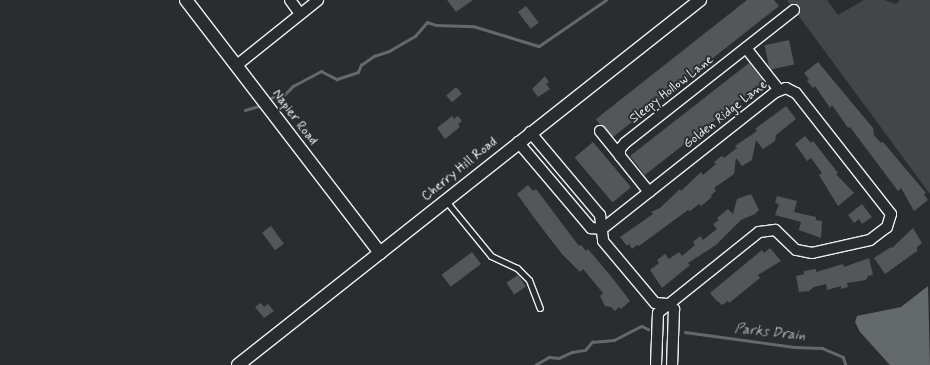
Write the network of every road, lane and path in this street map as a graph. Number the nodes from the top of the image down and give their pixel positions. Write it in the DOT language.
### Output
graph roads {
  1 [pos="186,0"];
  2 [pos="290,0"];
  3 [pos="318,0"];
  4 [pos="700,0"];
  5 [pos="794,10"];
  6 [pos="300,14"];
  7 [pos="746,48"];
  8 [pos="238,65"];
  9 [pos="779,90"];
  10 [pos="600,131"];
  11 [pos="530,132"];
  12 [pos="518,142"];
  13 [pos="620,156"];
  14 [pos="572,182"];
  15 [pos="560,192"];
  16 [pos="649,192"];
  17 [pos="445,200"];
  18 [pos="602,228"];
  19 [pos="380,253"];
  20 [pos="666,304"];
  21 [pos="540,308"];
  22 [pos="238,365"];
  23 [pos="656,365"];
  24 [pos="672,365"];
  1 -- 8 [label="street, Napier Road"];
  2 -- 6 [label="street"];
  3 -- 6 [label="street"];
  4 -- 11 [label="street, Cherry Hill Road"];
  5 -- 7 [label="street, Sleepy Hollow Lane"];
  6 -- 8 [label="street"];
  7 -- 9 [label="street"];
  7 -- 13 [label="street, Sleepy Hollow Lane"];
  8 -- 19 [label="street, Napier Road"];
  9 -- 16 [label="street, Golden Ridge Lane"];
  9 -- 20 [label="street, Golden Ridge Lane"];
  10 -- 13 [label="street"];
  11 -- 12 [label="street, Cherry Hill Road"];
  11 -- 14 [label="street"];
  12 -- 15 [label="street"];
  12 -- 17 [label="street, Cherry Hill Road"];
  13 -- 16 [label="street"];
  14 -- 15 [label="street"];
  14 -- 18 [label="street"];
  15 -- 18 [label="street"];
  16 -- 18 [label="street, Golden Ridge Lane"];
  17 -- 19 [label="street, Cherry Hill Road"];
  17 -- 21 [label="lane"];
  18 -- 20 [label="street"];
  19 -- 22 [label="street, Cherry Hill Road"];
  20 -- 23 [label="street"];
  20 -- 24 [label="street"];
}
